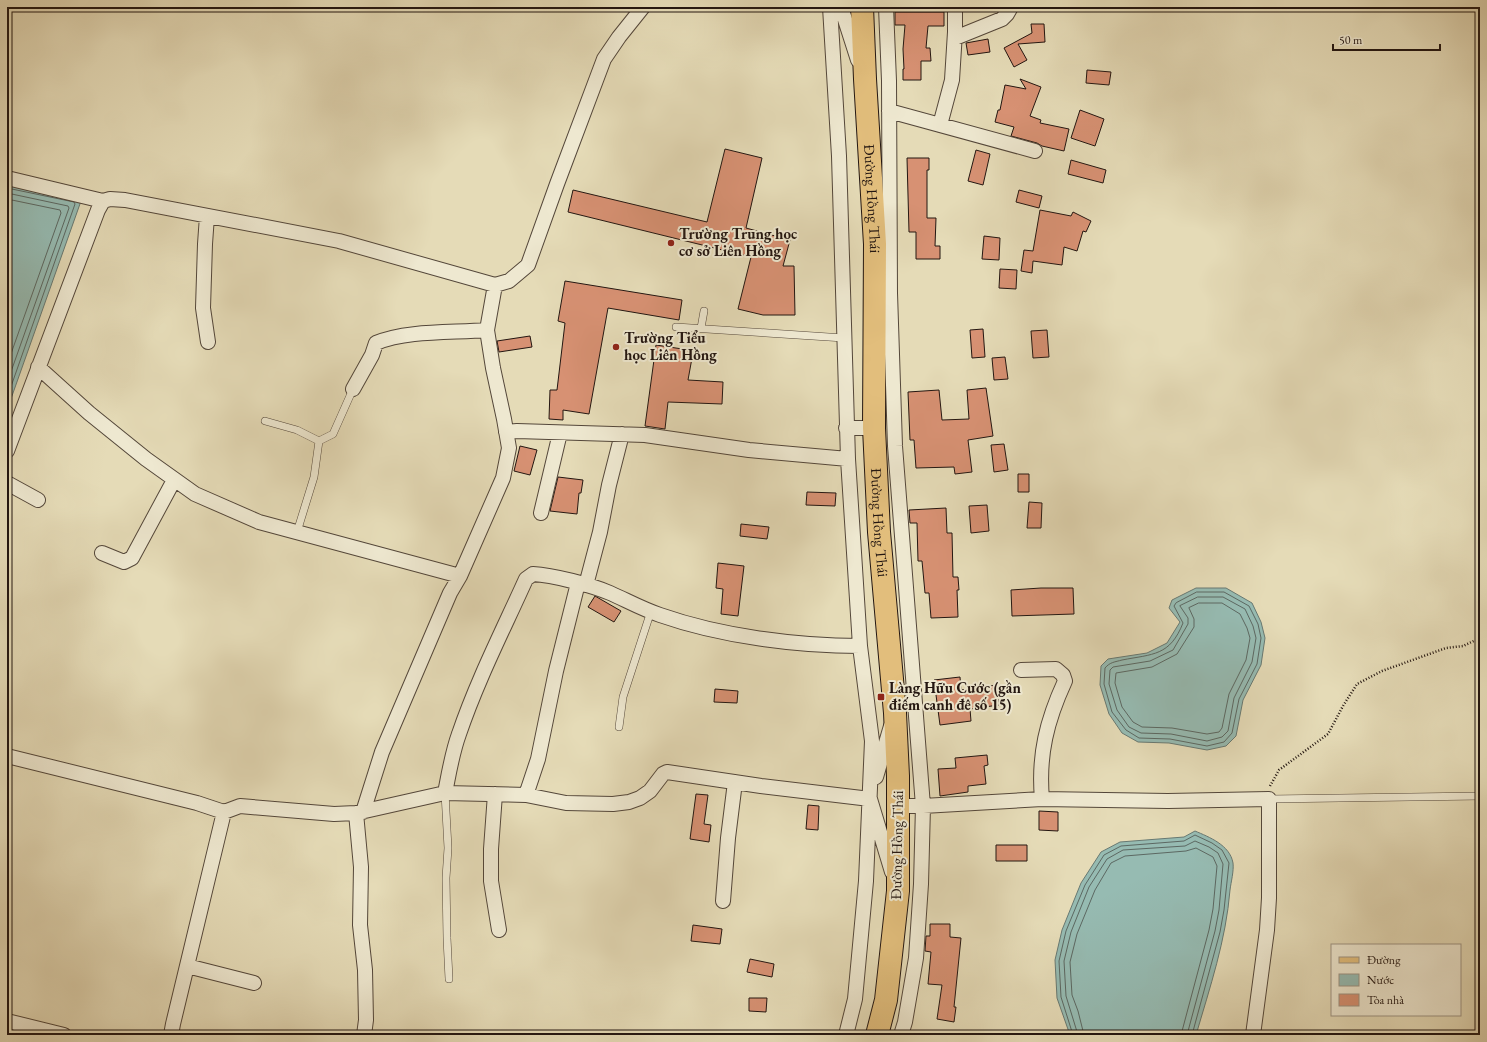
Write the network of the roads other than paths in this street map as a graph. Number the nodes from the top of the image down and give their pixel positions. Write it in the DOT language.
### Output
graph roads {
  1 [pos="643,7"];
  2 [pos="830,7"];
  3 [pos="841,7"];
  4 [pos="862,7"];
  5 [pos="886,7"];
  6 [pos="955,7"];
  7 [pos="1011,7"];
  8 [pos="955,38"];
  9 [pos="865,79"];
  10 [pos="889,111"];
  11 [pos="940,125"];
  12 [pos="1035,151"];
  13 [pos="7,178"];
  14 [pos="103,201"];
  15 [pos="207,216"];
  16 [pos="495,286"];
  17 [pos="704,311"];
  18 [pos="676,327"];
  19 [pos="701,328"];
  20 [pos="487,330"];
  21 [pos="844,338"];
  22 [pos="208,342"];
  23 [pos="38,368"];
  24 [pos="353,389"];
  25 [pos="265,421"];
  26 [pos="846,428"];
  27 [pos="874,428"];
  28 [pos="506,432"];
  29 [pos="560,433"];
  30 [pos="622,434"];
  31 [pos="319,440"];
  32 [pos="7,451"];
  33 [pos="848,459"];
  34 [pos="174,480"];
  35 [pos="7,483"];
  36 [pos="38,500"];
  37 [pos="541,513"];
  38 [pos="297,532"];
  39 [pos="102,553"];
  40 [pos="460,576"];
  41 [pos="582,584"];
  42 [pos="651,611"];
  43 [pos="860,646"];
  44 [pos="1021,670"];
  45 [pos="895,713"];
  46 [pos="619,727"];
  47 [pos="7,756"];
  48 [pos="735,782"];
  49 [pos="445,793"];
  50 [pos="495,794"];
  51 [pos="526,795"];
  52 [pos="1480,796"];
  53 [pos="870,798"];
  54 [pos="1042,798"];
  55 [pos="1269,799"];
  56 [pos="898,806"];
  57 [pos="923,806"];
  58 [pos="224,812"];
  59 [pos="360,812"];
  60 [pos="898,891"];
  61 [pos="723,901"];
  62 [pos="499,930"];
  63 [pos="187,966"];
  64 [pos="449,980"];
  65 [pos="254,983"];
  66 [pos="7,1021"];
  67 [pos="64,1035"];
  68 [pos="171,1035"];
  69 [pos="364,1035"];
  70 [pos="846,1035"];
  71 [pos="877,1035"];
  72 [pos="901,1035"];
  73 [pos="1253,1035"];
  1 -- 16 [label="street"];
  2 -- 21 [label="street"];
  3 -- 9 [label="street"];
  4 -- 9 [label="main road, Đường Hồng Thái"];
  5 -- 10 [label="street"];
  6 -- 8 [label="street"];
  7 -- 8 [label="street"];
  8 -- 11 [label="street"];
  9 -- 27 [label="main road, Đường Hồng Thái"];
  10 -- 11 [label="street"];
  10 -- 57 [label="street"];
  11 -- 12 [label="street"];
  13 -- 14 [label="street"];
  14 -- 15 [label="street"];
  14 -- 23 [label="street"];
  15 -- 16 [label="street"];
  15 -- 22 [label="street"];
  16 -- 20 [label="street"];
  17 -- 19 [label="lane"];
  18 -- 19 [label="lane"];
  19 -- 21 [label="lane"];
  20 -- 24 [label="street"];
  20 -- 28 [label="street"];
  21 -- 26 [label="street"];
  23 -- 32 [label="street"];
  23 -- 34 [label="street"];
  24 -- 31 [label="lane"];
  25 -- 31 [label="lane"];
  26 -- 27 [label="street"];
  26 -- 33 [label="street"];
  27 -- 45 [label="main road, Đường Hồng Thái"];
  28 -- 29 [label="street"];
  28 -- 40 [label="street"];
  29 -- 30 [label="street"];
  29 -- 37 [label="street"];
  30 -- 33 [label="street"];
  30 -- 41 [label="street"];
  31 -- 38 [label="lane"];
  33 -- 43 [label="street"];
  34 -- 38 [label="street"];
  34 -- 39 [label="street"];
  35 -- 36 [label="street"];
  38 -- 40 [label="street"];
  40 -- 59 [label="street"];
  41 -- 42 [label="street"];
  41 -- 49 [label="street"];
  41 -- 51 [label="street"];
  42 -- 43 [label="street"];
  42 -- 46 [label="lane"];
  43 -- 53 [label="street"];
  44 -- 54 [label="street"];
  45 -- 53 [label="street"];
  45 -- 56 [label="main road, Đường Hồng Thái"];
  47 -- 58 [label="street"];
  48 -- 51 [label="street"];
  48 -- 53 [label="street"];
  48 -- 61 [label="street"];
  49 -- 50 [label="street"];
  49 -- 59 [label="street"];
  49 -- 64 [label="lane"];
  50 -- 51 [label="street"];
  50 -- 62 [label="street"];
  52 -- 55 [label="lane"];
  53 -- 60 [label="street"];
  53 -- 70 [label="street"];
  54 -- 55 [label="street"];
  54 -- 57 [label="street"];
  55 -- 73 [label="street"];
  56 -- 57 [label="street"];
  56 -- 60 [label="main road, Đường Hồng Thái"];
  57 -- 72 [label="street"];
  58 -- 59 [label="street"];
  58 -- 63 [label="street"];
  59 -- 69 [label="street"];
  60 -- 71 [label="main road, Đường Hồng Thái"];
  63 -- 65 [label="street"];
  63 -- 68 [label="street"];
  66 -- 67 [label="street"];
}
